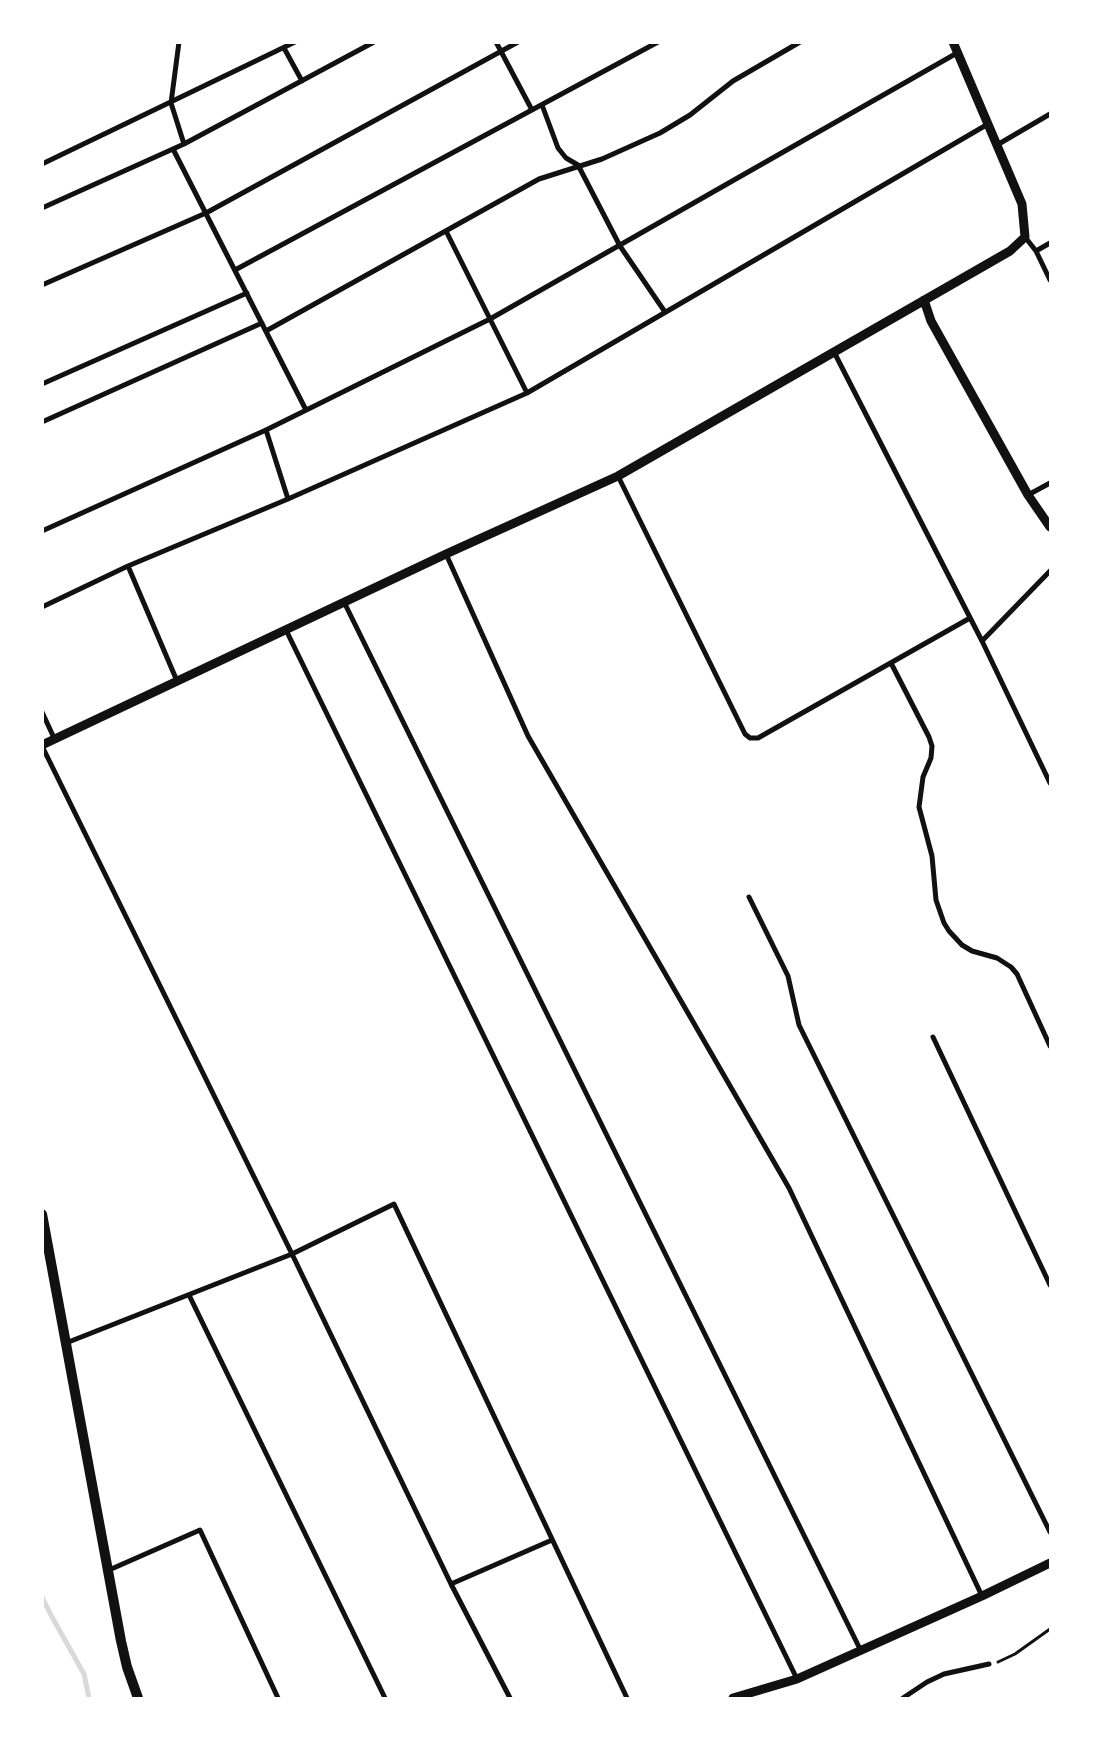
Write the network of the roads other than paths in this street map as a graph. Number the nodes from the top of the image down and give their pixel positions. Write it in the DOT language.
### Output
graph roads {
  1 [pos="179,42"];
  2 [pos="295,42"];
  3 [pos="374,42"];
  4 [pos="496,42"];
  5 [pos="518,42"];
  6 [pos="658,42"];
  7 [pos="800,42"];
  8 [pos="953,42"];
  9 [pos="284,48"];
  10 [pos="500,52"];
  11 [pos="957,53"];
  12 [pos="302,82"];
  13 [pos="171,102"];
  14 [pos="542,105"];
  15 [pos="532,110"];
  16 [pos="1050,114"];
  17 [pos="988,124"];
  18 [pos="184,144"];
  19 [pos="997,145"];
  20 [pos="173,149"];
  21 [pos="42,164"];
  22 [pos="578,165"];
  23 [pos="42,208"];
  24 [pos="206,214"];
  25 [pos="446,231"];
  26 [pos="1025,237"];
  27 [pos="1050,243"];
  28 [pos="620,246"];
  29 [pos="1036,251"];
  30 [pos="235,270"];
  31 [pos="1050,280"];
  32 [pos="42,285"];
  33 [pos="247,294"];
  34 [pos="924,300"];
  35 [pos="665,312"];
  36 [pos="490,320"];
  37 [pos="262,323"];
  38 [pos="266,331"];
  39 [pos="834,352"];
  40 [pos="42,384"];
  41 [pos="527,393"];
  42 [pos="306,410"];
  43 [pos="42,422"];
  44 [pos="266,430"];
  45 [pos="618,476"];
  46 [pos="1050,483"];
  47 [pos="1028,495"];
  48 [pos="288,499"];
  49 [pos="1050,528"];
  50 [pos="42,531"];
  51 [pos="446,554"];
  52 [pos="128,566"];
  53 [pos="1050,571"];
  54 [pos="344,602"];
  55 [pos="42,607"];
  56 [pos="970,618"];
  57 [pos="286,630"];
  58 [pos="982,641"];
  59 [pos="891,663"];
  60 [pos="177,681"];
  61 [pos="42,712"];
  62 [pos="55,740"];
  63 [pos="42,746"];
  64 [pos="1050,783"];
  65 [pos="749,897"];
  66 [pos="933,1037"];
  67 [pos="1050,1046"];
  68 [pos="42,1214"];
  69 [pos="292,1254"];
  70 [pos="1050,1285"];
  71 [pos="189,1295"];
  72 [pos="66,1343"];
  73 [pos="1050,1532"];
  74 [pos="552,1540"];
  75 [pos="1050,1563"];
  76 [pos="109,1570"];
  77 [pos="451,1584"];
  78 [pos="982,1596"];
  79 [pos="861,1651"];
  80 [pos="989,1664"];
  81 [pos="797,1679"];
  82 [pos="138,1698"];
  83 [pos="278,1698"];
  84 [pos="385,1698"];
  85 [pos="510,1698"];
  86 [pos="627,1698"];
  87 [pos="733,1698"];
  88 [pos="903,1698"];
  1 -- 13 [label="street"];
  2 -- 9 [label="street"];
  3 -- 12 [label="street"];
  4 -- 10 [label="street"];
  5 -- 10 [label="street"];
  6 -- 14 [label="street"];
  7 -- 22 [label="street"];
  8 -- 11 [label="street"];
  9 -- 12 [label="street"];
  9 -- 13 [label="street"];
  10 -- 15 [label="street"];
  10 -- 24 [label="street"];
  11 -- 17 [label="street"];
  11 -- 28 [label="street"];
  12 -- 18 [label="street"];
  13 -- 18 [label="street"];
  13 -- 21 [label="street"];
  14 -- 15 [label="street"];
  14 -- 22 [label="street"];
  15 -- 30 [label="street"];
  16 -- 19 [label="street"];
  17 -- 19 [label="street"];
  17 -- 35 [label="street"];
  18 -- 20 [label="street"];
  19 -- 26 [label="street"];
  20 -- 23 [label="street"];
  20 -- 24 [label="street"];
  22 -- 25 [label="street"];
  22 -- 28 [label="street"];
  24 -- 30 [label="street"];
  24 -- 32 [label="street"];
  25 -- 36 [label="street"];
  25 -- 38 [label="street"];
  26 -- 29 [label="street"];
  26 -- 34 [label="street"];
  27 -- 29 [label="street"];
  28 -- 35 [label="street"];
  28 -- 36 [label="street"];
  29 -- 31 [label="street"];
  30 -- 33 [label="street"];
  33 -- 37 [label="street"];
  33 -- 40 [label="street"];
  34 -- 39 [label="street"];
  34 -- 47 [label="street"];
  35 -- 41 [label="street"];
  36 -- 41 [label="street"];
  36 -- 42 [label="street"];
  37 -- 38 [label="street"];
  37 -- 43 [label="street"];
  38 -- 42 [label="street"];
  39 -- 45 [label="street"];
  39 -- 56 [label="street"];
  41 -- 48 [label="street"];
  42 -- 44 [label="street"];
  44 -- 48 [label="street"];
  44 -- 50 [label="street"];
  45 -- 51 [label="street"];
  45 -- 59 [label="street"];
  46 -- 47 [label="street"];
  47 -- 49 [label="street"];
  48 -- 52 [label="street"];
  51 -- 54 [label="street"];
  51 -- 78 [label="street"];
  52 -- 55 [label="street"];
  52 -- 60 [label="street"];
  53 -- 58 [label="street"];
  54 -- 57 [label="street"];
  54 -- 79 [label="street"];
  56 -- 58 [label="street"];
  56 -- 59 [label="street"];
  57 -- 60 [label="street"];
  57 -- 81 [label="street"];
  58 -- 64 [label="street"];
  59 -- 67 [label="street"];
  60 -- 62 [label="street"];
  61 -- 62 [label="street"];
  62 -- 63 [label="street"];
  63 -- 69 [label="street"];
  65 -- 73 [label="street"];
  66 -- 70 [label="street"];
  68 -- 72 [label="main road"];
  69 -- 71 [label="street"];
  69 -- 74 [label="street"];
  69 -- 77 [label="street"];
  71 -- 72 [label="street"];
  71 -- 84 [label="street"];
  72 -- 76 [label="main road"];
  74 -- 77 [label="street"];
  74 -- 86 [label="street"];
  75 -- 78 [label="street"];
  76 -- 82 [label="main road"];
  76 -- 83 [label="street"];
  77 -- 85 [label="street"];
  78 -- 79 [label="street"];
  79 -- 81 [label="street"];
  80 -- 88 [label="street"];
  81 -- 87 [label="street"];
}
